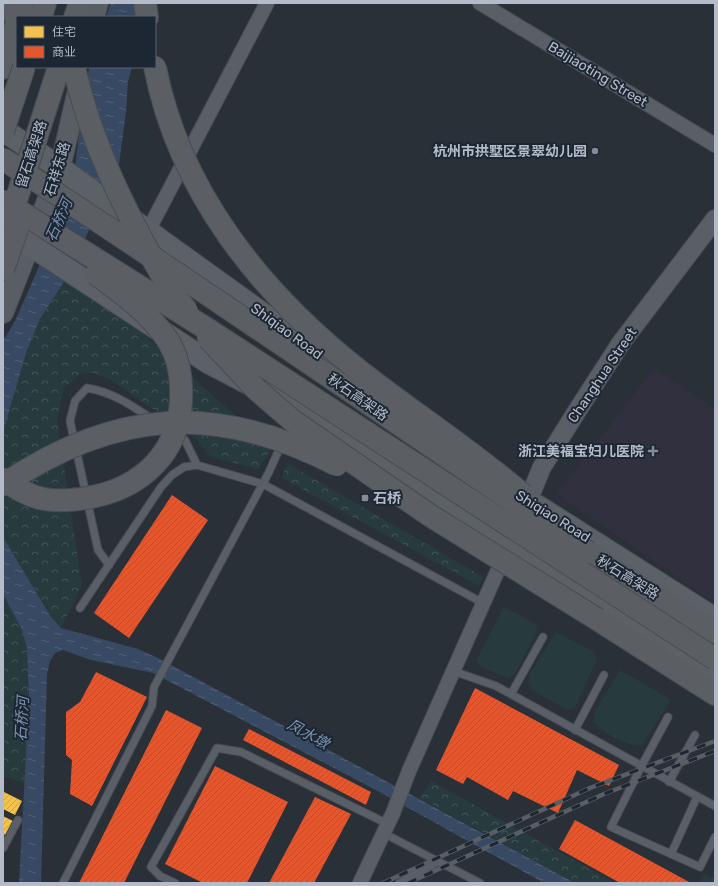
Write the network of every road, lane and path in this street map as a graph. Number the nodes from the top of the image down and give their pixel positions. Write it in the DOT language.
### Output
graph roads {
  1 [pos="6,3"];
  2 [pos="22,3"];
  3 [pos="45,3"];
  4 [pos="63,3"];
  5 [pos="80,3"];
  6 [pos="98,3"];
  7 [pos="145,3"];
  8 [pos="267,3"];
  9 [pos="480,3"];
  10 [pos="3,11"];
  11 [pos="18,16"];
  12 [pos="40,16"];
  13 [pos="65,16"];
  14 [pos="75,16"];
  15 [pos="94,16"];
  16 [pos="147,16"];
  17 [pos="16,25"];
  18 [pos="3,68"];
  19 [pos="24,68"];
  20 [pos="59,68"];
  21 [pos="74,68"];
  22 [pos="83,68"];
  23 [pos="155,68"];
  24 [pos="46,110"];
  25 [pos="3,130"];
  26 [pos="3,143"];
  27 [pos="715,145"];
  28 [pos="3,160"];
  29 [pos="63,170"];
  30 [pos="3,202"];
  31 [pos="91,216"];
  32 [pos="715,219"];
  33 [pos="3,227"];
  34 [pos="148,231"];
  35 [pos="3,241"];
  36 [pos="36,249"];
  37 [pos="3,269"];
  38 [pos="3,312"];
  39 [pos="297,409"];
  40 [pos="197,465"];
  41 [pos="3,479"];
  42 [pos="263,484"];
  43 [pos="3,485"];
  44 [pos="528,500"];
  45 [pos="431,516"];
  46 [pos="510,543"];
  47 [pos="588,552"];
  48 [pos="109,565"];
  49 [pos="483,603"];
  50 [pos="80,608"];
  51 [pos="715,619"];
  52 [pos="715,632"];
  53 [pos="543,636"];
  54 [pos="715,659"];
  55 [pos="453,671"];
  56 [pos="604,675"];
  57 [pos="715,675"];
  58 [pos="511,694"];
  59 [pos="715,694"];
  60 [pos="668,717"];
  61 [pos="575,730"];
  62 [pos="695,735"];
  63 [pos="641,766"];
  64 [pos="669,782"];
  65 [pos="697,797"];
  66 [pos="715,806"];
  67 [pos="18,820"];
  68 [pos="388,823"];
  69 [pos="715,837"];
  70 [pos="3,848"];
  71 [pos="671,854"];
  72 [pos="438,862"];
  73 [pos="63,883"];
  74 [pos="175,883"];
  75 [pos="360,883"];
  76 [pos="399,883"];
  77 [pos="480,883"];
  1 -- 10 [label="main road"];
  2 -- 11 [label="highway"];
  3 -- 12 [label="highway"];
  4 -- 13 [label="highway"];
  5 -- 14 [label="highway"];
  6 -- 15 [label="main road"];
  7 -- 16 [label="highway"];
  8 -- 34 [label="street"];
  9 -- 27 [label="street, Baijiaoting Street"];
  17 -- 18 [label="highway"];
  19 -- 25 [label="highway, bridge"];
  20 -- 24 [label="highway, 留石高架路, bridge"];
  21 -- 45 [label="highway, bridge"];
  22 -- 29 [label="main road, 石祥东路"];
  23 -- 47 [label="highway, bridge"];
  24 -- 35 [label="highway, 留石高架路, bridge"];
  24 -- 37 [label="highway, bridge"];
  25 -- 29 [label="main road, Shiqiao Road"];
  26 -- 31 [label="highway, bridge"];
  28 -- 31 [label="highway, 秋石高架路, bridge"];
  29 -- 34 [label="main road, Shiqiao Road"];
  29 -- 36 [label="main road, 石祥东路"];
  30 -- 41 [label="highway, bridge"];
  30 -- 54 [label="highway, 秋石高架路, bridge"];
  31 -- 47 [label="highway, 秋石高架路, bridge"];
  32 -- 44 [label="street, Changhua Street"];
  33 -- 36 [label="main road"];
  34 -- 44 [label="main road, Shiqiao Road"];
  36 -- 38 [label="main road, 石祥东路"];
  36 -- 39 [label="main road"];
  39 -- 42 [label="lane"];
  39 -- 46 [label="main road"];
  40 -- 42 [label="lane"];
  40 -- 48 [label="lane"];
  40 -- 48 [label="lane"];
  42 -- 49 [label="lane"];
  42 -- 73 [label="lane"];
  43 -- 45 [label="highway, bridge"];
  44 -- 46 [label="street, Changhua Street"];
  44 -- 51 [label="main road, Shiqiao Road"];
  45 -- 59 [label="highway, bridge"];
  46 -- 49 [label="street"];
  46 -- 57 [label="main road"];
  47 -- 52 [label="highway, 秋石高架路"];
  48 -- 50 [label="lane"];
  49 -- 55 [label="street"];
  53 -- 58 [label="lane"];
  55 -- 58 [label="lane"];
  55 -- 68 [label="street"];
  56 -- 61 [label="lane"];
  58 -- 61 [label="lane"];
  60 -- 63 [label="lane"];
  61 -- 63 [label="lane"];
  62 -- 64 [label="lane"];
  63 -- 64 [label="lane"];
  63 -- 71 [label="lane"];
  64 -- 65 [label="lane"];
  65 -- 66 [label="lane"];
  65 -- 71 [label="lane"];
  67 -- 70 [label="lane"];
  68 -- 72 [label="lane"];
  68 -- 74 [label="lane"];
  68 -- 75 [label="street"];
  69 -- 71 [label="lane"];
  72 -- 76 [label="lane"];
  72 -- 77 [label="lane"];
}
